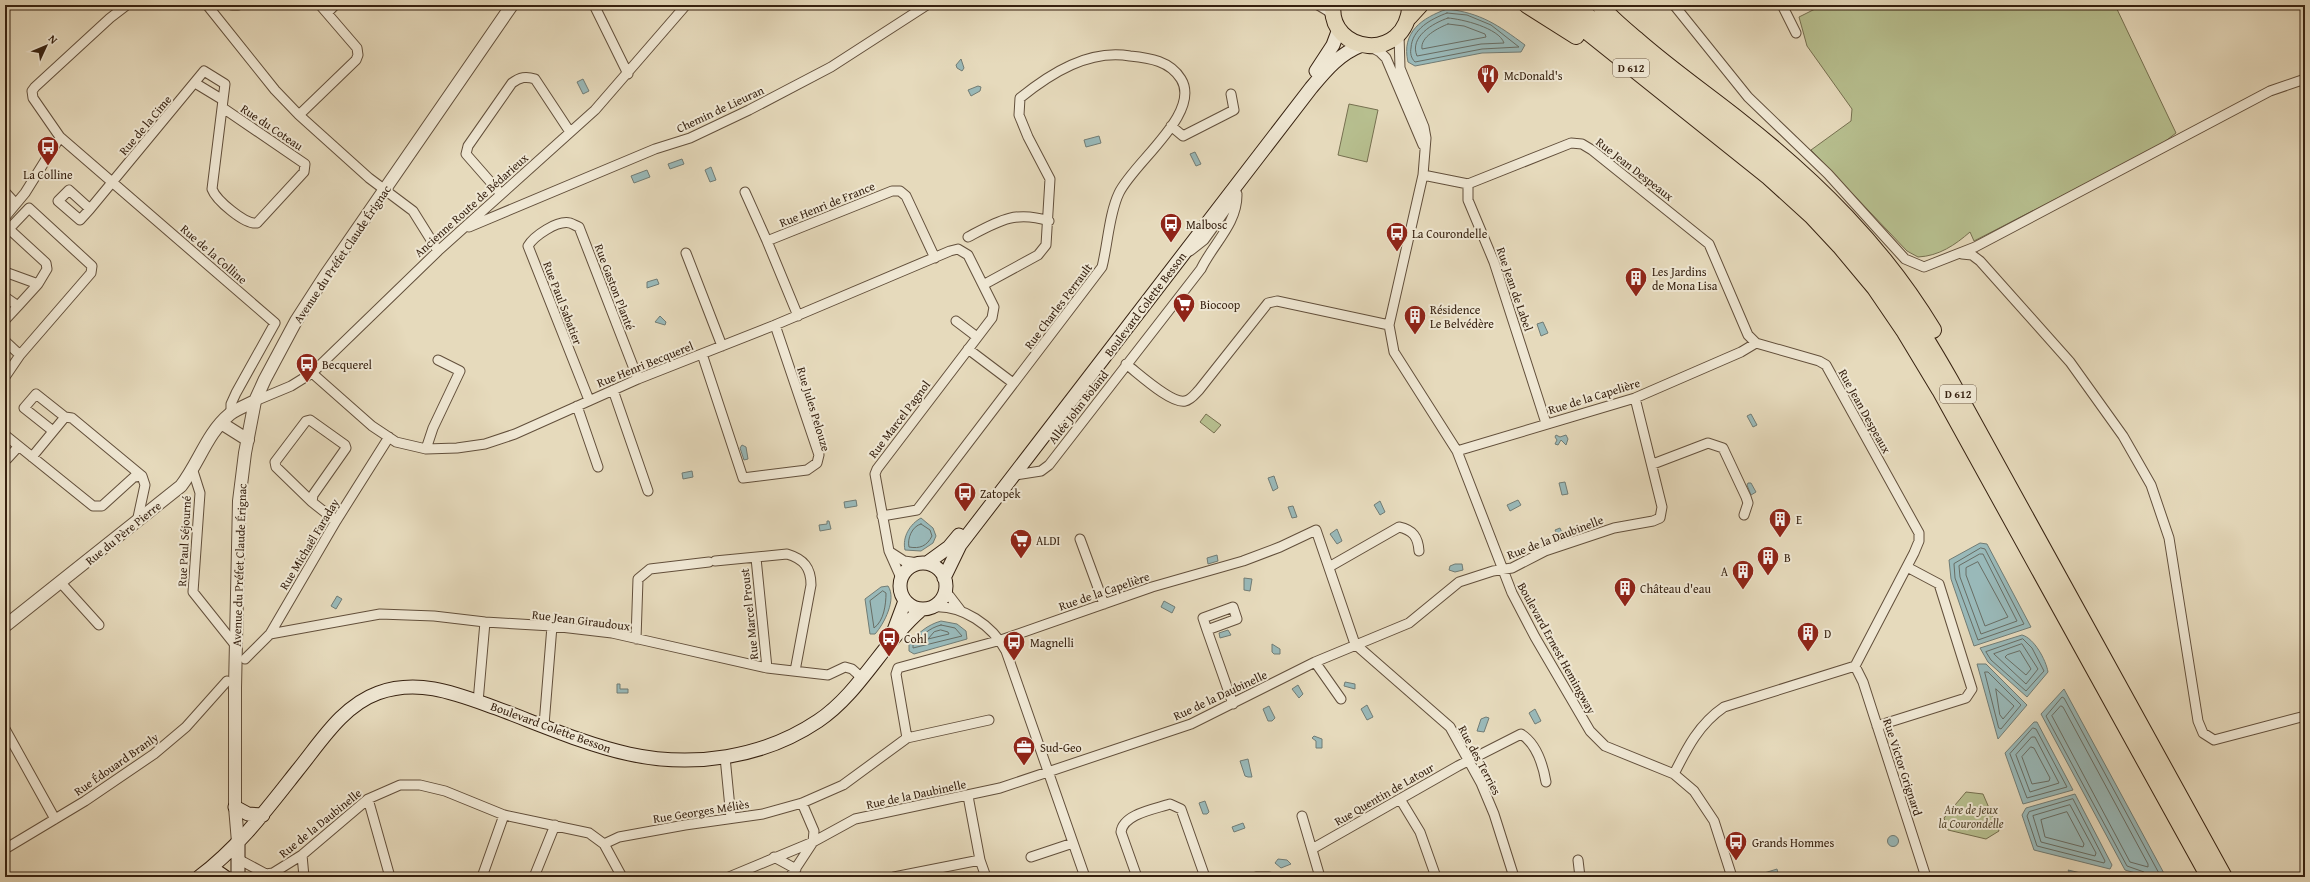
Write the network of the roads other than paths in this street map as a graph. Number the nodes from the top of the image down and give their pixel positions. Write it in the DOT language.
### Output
graph roads {
  1 [pos="127,5"];
  2 [pos="207,5"];
  3 [pos="232,5"];
  4 [pos="238,5"];
  5 [pos="320,5"];
  6 [pos="335,5"];
  7 [pos="512,5"];
  8 [pos="594,5"];
  9 [pos="686,5"];
  10 [pos="927,5"];
  11 [pos="1318,5"];
  12 [pos="1333,5"];
  13 [pos="1420,5"];
  14 [pos="1527,5"];
  15 [pos="1554,5"];
  16 [pos="1575,5"];
  17 [pos="1600,5"];
  18 [pos="1674,5"];
  19 [pos="1782,5"];
  20 [pos="1410,11"];
  21 [pos="327,12"];
  22 [pos="1337,24"];
  23 [pos="1796,33"];
  24 [pos="1399,35"];
  25 [pos="1366,46"];
  26 [pos="628,74"];
  27 [pos="2305,79"];
  28 [pos="195,83"];
  29 [pos="1231,94"];
  30 [pos="223,104"];
  31 [pos="299,115"];
  32 [pos="1171,126"];
  33 [pos="570,132"];
  34 [pos="60,137"];
  35 [pos="1425,150"];
  36 [pos="1423,175"];
  37 [pos="113,182"];
  38 [pos="1468,184"];
  39 [pos="386,189"];
  40 [pos="1237,189"];
  41 [pos="5,192"];
  42 [pos="745,192"];
  43 [pos="501,194"];
  44 [pos="1795,200"];
  45 [pos="16,204"];
  46 [pos="90,209"];
  47 [pos="5,217"];
  48 [pos="1049,221"];
  49 [pos="555,225"];
  50 [pos="466,228"];
  51 [pos="968,237"];
  52 [pos="1204,240"];
  53 [pos="767,241"];
  54 [pos="438,251"];
  55 [pos="686,253"];
  56 [pos="1183,254"];
  57 [pos="1208,254"];
  58 [pos="1962,254"];
  59 [pos="935,258"];
  60 [pos="5,272"];
  61 [pos="38,284"];
  62 [pos="983,285"];
  63 [pos="5,297"];
  64 [pos="18,306"];
  65 [pos="798,316"];
  66 [pos="5,320"];
  67 [pos="956,320"];
  68 [pos="775,325"];
  69 [pos="1389,325"];
  70 [pos="977,336"];
  71 [pos="5,341"];
  72 [pos="1756,343"];
  73 [pos="722,346"];
  74 [pos="968,348"];
  75 [pos="702,354"];
  76 [pos="20,355"];
  77 [pos="438,360"];
  78 [pos="1126,364"];
  79 [pos="312,373"];
  80 [pos="5,377"];
  81 [pos="638,379"];
  82 [pos="1014,383"];
  83 [pos="613,390"];
  84 [pos="1635,398"];
  85 [pos="589,400"];
  86 [pos="255,401"];
  87 [pos="577,406"];
  88 [pos="231,414"];
  89 [pos="65,417"];
  90 [pos="221,423"];
  91 [pos="1546,423"];
  92 [pos="54,431"];
  93 [pos="5,436"];
  94 [pos="389,437"];
  95 [pos="248,440"];
  96 [pos="18,447"];
  97 [pos="426,449"];
  98 [pos="1457,451"];
  99 [pos="5,458"];
  100 [pos="32,458"];
  101 [pos="1653,464"];
  102 [pos="598,467"];
  103 [pos="193,471"];
  104 [pos="1015,475"];
  105 [pos="142,476"];
  106 [pos="648,491"];
  107 [pos="2014,497"];
  108 [pos="312,502"];
  109 [pos="1744,515"];
  110 [pos="882,516"];
  111 [pos="336,521"];
  112 [pos="137,522"];
  113 [pos="1080,539"];
  114 [pos="1419,550"];
  115 [pos="888,551"];
  116 [pos="756,558"];
  117 [pos="923,563"];
  118 [pos="1329,567"];
  119 [pos="1907,567"];
  120 [pos="1502,570"];
  121 [pos="901,578"];
  122 [pos="945,581"];
  123 [pos="61,583"];
  124 [pos="905,601"];
  125 [pos="1104,604"];
  126 [pos="927,608"];
  127 [pos="961,611"];
  128 [pos="277,619"];
  129 [pos="485,622"];
  130 [pos="99,625"];
  131 [pos="5,626"];
  132 [pos="552,626"];
  133 [pos="1207,630"];
  134 [pos="290,631"];
  135 [pos="270,634"];
  136 [pos="636,639"];
  137 [pos="1001,640"];
  138 [pos="889,641"];
  139 [pos="1355,644"];
  140 [pos="236,646"];
  141 [pos="245,658"];
  142 [pos="1315,662"];
  143 [pos="1855,666"];
  144 [pos="767,668"];
  145 [pos="795,671"];
  146 [pos="862,678"];
  147 [pos="227,681"];
  148 [pos="1341,699"];
  149 [pos="478,702"];
  150 [pos="1233,704"];
  151 [pos="2305,716"];
  152 [pos="989,720"];
  153 [pos="544,725"];
  154 [pos="1877,726"];
  155 [pos="5,729"];
  156 [pos="907,738"];
  157 [pos="725,757"];
  158 [pos="1468,762"];
  159 [pos="1048,772"];
  160 [pos="1674,774"];
  161 [pos="1546,782"];
  162 [pos="968,796"];
  163 [pos="368,799"];
  164 [pos="1400,799"];
  165 [pos="802,803"];
  166 [pos="235,807"];
  167 [pos="263,815"];
  168 [pos="504,815"];
  169 [pos="1302,816"];
  170 [pos="731,818"];
  171 [pos="55,819"];
  172 [pos="555,825"];
  173 [pos="238,842"];
  174 [pos="813,842"];
  175 [pos="1073,843"];
  176 [pos="604,844"];
  177 [pos="5,848"];
  178 [pos="1312,849"];
  179 [pos="302,855"];
  180 [pos="774,857"];
  181 [pos="1031,857"];
  182 [pos="222,859"];
  183 [pos="238,859"];
  184 [pos="980,860"];
  185 [pos="1578,860"];
  186 [pos="212,868"];
  187 [pos="796,869"];
  188 [pos="283,873"];
  189 [pos="266,874"];
  190 [pos="1269,876"];
  191 [pos="199,877"];
  192 [pos="225,877"];
  193 [pos="238,877"];
  194 [pos="254,877"];
  195 [pos="304,877"];
  196 [pos="390,877"];
  197 [pos="484,877"];
  198 [pos="534,877"];
  199 [pos="622,877"];
  200 [pos="729,877"];
  201 [pos="790,877"];
  202 [pos="894,877"];
  203 [pos="986,877"];
  204 [pos="1085,877"];
  205 [pos="1137,877"];
  206 [pos="1205,877"];
  207 [pos="1256,877"];
  208 [pos="1320,877"];
  209 [pos="1436,877"];
  210 [pos="1514,877"];
  211 [pos="1580,877"];
  212 [pos="1732,877"];
  213 [pos="1926,877"];
  214 [pos="2209,877"];
  215 [pos="2224,877"];
  1 -- 34 [label="street, Rue de la Colline"];
  2 -- 31 [label="street"];
  3 -- 4 [label="street"];
  5 -- 21 [label="street"];
  6 -- 21 [label="street"];
  7 -- 39 [label="street, Avenue du Préfet Claude Érignac"];
  8 -- 26 [label="street"];
  9 -- 26 [label="street, Ancienne Route de Bédarieux"];
  10 -- 50 [label="street, Chemin de Lieuran"];
  11 -- 22 [label="street"];
  12 -- 22 [label="main road"];
  13 -- 20 [label="highway"];
  14 -- 44 [label="highway"];
  15 -- 44 [label="highway, D 612"];
  16 -- 107 [label="highway, D 612"];
  17 -- 107 [label="highway"];
  18 -- 58 [label="street"];
  19 -- 23 [label="street"];
  20 -- 24 [label="main road"];
  21 -- 31 [label="street"];
  22 -- 25 [label="main road"];
  22 -- 117 [label="main road, Boulevard Colette Besson"];
  24 -- 25 [label="main road"];
  24 -- 35 [label="street, Boulevard Ernest Hemingway"];
  25 -- 35 [label="street, Boulevard Ernest Hemingway"];
  25 -- 40 [label="main road, Boulevard Colette Besson"];
  26 -- 33 [label="street, Ancienne Route de Bédarieux"];
  27 -- 58 [label="street"];
  28 -- 30 [label="street"];
  28 -- 30 [label="street, Rue de la Cime"];
  28 -- 37 [label="street, Rue de la Cime"];
  29 -- 32 [label="street"];
  30 -- 30 [label="street, Rue du Coteau"];
  31 -- 39 [label="street"];
  32 -- 48 [label="street, Rue Charles Perrault"];
  32 -- 82 [label="street, Rue Charles Perrault"];
  33 -- 43 [label="street, Ancienne Route de Bédarieux"];
  33 -- 43 [label="street"];
  34 -- 37 [label="street, Rue de la Colline"];
  34 -- 45 [label="street"];
  35 -- 36 [label="street, Boulevard Ernest Hemingway"];
  36 -- 38 [label="street"];
  36 -- 69 [label="street, Boulevard Ernest Hemingway"];
  37 -- 46 [label="street, Rue de la Cime"];
  37 -- 88 [label="street, Rue de la Colline"];
  38 -- 72 [label="street, Rue Jean Despeaux"];
  38 -- 91 [label="street, Rue Jean de Label"];
  39 -- 54 [label="street"];
  39 -- 86 [label="street, Avenue du Préfet Claude Érignac"];
  40 -- 52 [label="street"];
  40 -- 56 [label="main road, Boulevard Colette Besson"];
  40 -- 57 [label="street, Allée John Boland"];
  41 -- 45 [label="street"];
  42 -- 53 [label="street"];
  43 -- 50 [label="street, Ancienne Route de Bédarieux"];
  44 -- 214 [label="highway, D 612"];
  45 -- 47 [label="street"];
  48 -- 51 [label="street"];
  48 -- 62 [label="street, Rue Charles Perrault"];
  49 -- 81 [label="street, Rue Gaston Planté"];
  49 -- 85 [label="street, Rue Paul Sabatier"];
  50 -- 54 [label="street, Ancienne Route de Bédarieux"];
  52 -- 56 [label="street"];
  52 -- 57 [label="street"];
  53 -- 59 [label="street, Rue Henri de France"];
  53 -- 65 [label="street"];
  54 -- 79 [label="street, Ancienne Route de Bédarieux"];
  55 -- 73 [label="street"];
  56 -- 104 [label="main road, Boulevard Colette Besson"];
  57 -- 78 [label="street, Allée John Boland"];
  58 -- 151 [label="street"];
  59 -- 62 [label="street, Rue Henri Becquerel"];
  59 -- 65 [label="street, Rue Henri Becquerel"];
  60 -- 61 [label="street"];
  61 -- 64 [label="street"];
  61 -- 76 [label="street"];
  62 -- 70 [label="street, Rue Marcel Pagnol"];
  63 -- 64 [label="street"];
  64 -- 66 [label="street"];
  65 -- 68 [label="street, Rue Henri Becquerel"];
  67 -- 70 [label="street"];
  68 -- 73 [label="street, Rue Henri Becquerel"];
  68 -- 75 [label="street, Rue Jules Pelouze"];
  69 -- 78 [label="street"];
  69 -- 98 [label="street, Boulevard Ernest Hemingway"];
  70 -- 74 [label="street, Rue Marcel Pagnol"];
  71 -- 76 [label="street"];
  72 -- 84 [label="street, Rue de la Capelière"];
  72 -- 119 [label="street, Rue Jean Despeaux"];
  73 -- 75 [label="street, Rue Henri Becquerel"];
  74 -- 82 [label="street"];
  74 -- 110 [label="street, Rue Marcel Pagnol"];
  75 -- 81 [label="street, Rue Henri Becquerel"];
  76 -- 80 [label="street"];
  77 -- 97 [label="street"];
  78 -- 104 [label="street, Allée John Boland"];
  79 -- 86 [label="street, Ancienne Route de Bédarieux"];
  79 -- 94 [label="street, Rue Henri Becquerel"];
  81 -- 83 [label="street, Rue Henri Becquerel"];
  82 -- 110 [label="street, Rue Charles Perrault"];
  83 -- 85 [label="street, Rue Henri Becquerel"];
  83 -- 106 [label="street"];
  84 -- 91 [label="street, Rue de la Capelière"];
  84 -- 101 [label="street"];
  85 -- 87 [label="street, Rue Henri Becquerel"];
  86 -- 88 [label="street, Rue du Père Pierre"];
  86 -- 95 [label="street, Avenue du Préfet Claude Érignac"];
  87 -- 97 [label="street, Rue Henri Becquerel"];
  87 -- 102 [label="street"];
  88 -- 90 [label="street, Rue du Père Pierre"];
  89 -- 92 [label="street"];
  89 -- 92 [label="street"];
  89 -- 105 [label="street"];
  90 -- 95 [label="street"];
  90 -- 103 [label="street, Rue du Père Pierre"];
  91 -- 98 [label="street, Rue de la Capelière"];
  92 -- 100 [label="street"];
  93 -- 96 [label="street"];
  94 -- 97 [label="street, Rue Henri Becquerel"];
  94 -- 111 [label="street, Rue Michaël Faraday"];
  95 -- 140 [label="street, Avenue du Préfet Claude Érignac"];
  96 -- 99 [label="street"];
  96 -- 100 [label="street"];
  98 -- 120 [label="street, Boulevard Ernest Hemingway"];
  100 -- 105 [label="street"];
  101 -- 109 [label="street"];
  101 -- 120 [label="street, Rue de la Daubinelle"];
  103 -- 112 [label="street, Rue du Père Pierre"];
  103 -- 140 [label="street, Rue Paul Séjourné"];
  104 -- 122 [label="main road, Boulevard Colette Besson"];
  105 -- 112 [label="street"];
  107 -- 215 [label="highway, D 612"];
  108 -- 108 [label="street"];
  108 -- 111 [label="street"];
  110 -- 115 [label="street, Rue Marcel Pagnol"];
  111 -- 128 [label="street, Rue Michaël Faraday"];
  112 -- 123 [label="street, Rue du Père Pierre"];
  113 -- 125 [label="street"];
  114 -- 118 [label="street"];
  115 -- 117 [label="street"];
  115 -- 121 [label="street, Rue Marcel Pagnol"];
  116 -- 136 [label="street"];
  116 -- 144 [label="street, Rue Marcel Proust"];
  116 -- 145 [label="street"];
  117 -- 121 [label="main road"];
  117 -- 122 [label="main road"];
  118 -- 125 [label="street, Rue de la Capelière"];
  118 -- 139 [label="street"];
  119 -- 143 [label="street, Rue Jean Despeaux"];
  119 -- 154 [label="street"];
  120 -- 139 [label="street, Rue de la Daubinelle"];
  120 -- 160 [label="street, Boulevard Ernest Hemingway"];
  121 -- 124 [label="main road"];
  122 -- 126 [label="main road"];
  122 -- 127 [label="street"];
  123 -- 130 [label="street"];
  123 -- 131 [label="street, Rue du Père Pierre"];
  124 -- 126 [label="main road"];
  124 -- 138 [label="main road, Boulevard Colette Besson"];
  125 -- 137 [label="street, Rue de la Capelière"];
  126 -- 127 [label="street"];
  126 -- 138 [label="main road, Boulevard Colette Besson"];
  127 -- 137 [label="street"];
  128 -- 134 [label="street"];
  128 -- 135 [label="street, Rue Michaël Faraday"];
  129 -- 132 [label="street, Rue Jean Giraudoux"];
  129 -- 134 [label="street, Rue Jean Giraudoux"];
  129 -- 149 [label="street"];
  132 -- 136 [label="street, Rue Jean Giraudoux"];
  132 -- 153 [label="street"];
  133 -- 150 [label="street"];
  134 -- 135 [label="street, Rue Jean Giraudoux"];
  135 -- 141 [label="street, Rue Michaël Faraday"];
  136 -- 144 [label="street, Rue Jean Giraudoux"];
  137 -- 156 [label="street, Rue de la Capelière"];
  137 -- 159 [label="street"];
  138 -- 146 [label="main road, Boulevard Colette Besson"];
  139 -- 142 [label="street, Rue de la Daubinelle"];
  139 -- 158 [label="street, Rue des Terries"];
  140 -- 166 [label="street, Avenue du Préfet Claude Érignac"];
  142 -- 148 [label="street"];
  142 -- 150 [label="street, Rue de la Daubinelle"];
  143 -- 154 [label="street, Rue Victor Grignard"];
  143 -- 160 [label="street"];
  144 -- 145 [label="street, Rue Jean Giraudoux"];
  145 -- 146 [label="street, Rue Jean Giraudoux"];
  146 -- 157 [label="main road, Boulevard Colette Besson"];
  147 -- 171 [label="street, Rue Édouard Branly"];
  149 -- 153 [label="main road, Boulevard Colette Besson"];
  149 -- 167 [label="main road, Boulevard Colette Besson"];
  150 -- 159 [label="street, Rue de la Daubinelle"];
  152 -- 156 [label="street, Rue Georges Méliès"];
  153 -- 157 [label="main road, Boulevard Colette Besson"];
  154 -- 213 [label="street, Rue Victor Grignard"];
  155 -- 171 [label="street"];
  156 -- 165 [label="street, Rue Georges Méliès"];
  157 -- 170 [label="street"];
  158 -- 161 [label="street, Rue Quentin de Latour"];
  158 -- 164 [label="street, Rue Quentin de Latour"];
  158 -- 210 [label="street, Rue des Terries"];
  159 -- 162 [label="street, Rue de la Daubinelle"];
  159 -- 175 [label="street"];
  160 -- 212 [label="street, Boulevard Ernest Hemingway"];
  162 -- 174 [label="street, Rue de la Daubinelle"];
  162 -- 184 [label="street"];
  163 -- 168 [label="street, Rue de la Daubinelle"];
  163 -- 179 [label="street, Rue de la Daubinelle"];
  163 -- 196 [label="street"];
  164 -- 178 [label="street, Rue Quentin de Latour"];
  164 -- 209 [label="street"];
  165 -- 170 [label="street, Rue Georges Méliès"];
  165 -- 174 [label="street"];
  166 -- 167 [label="main road"];
  166 -- 173 [label="street, Avenue du Préfet Claude Érignac"];
  167 -- 173 [label="main road, Boulevard Colette Besson"];
  168 -- 172 [label="street, Rue de la Daubinelle"];
  168 -- 197 [label="street"];
  169 -- 178 [label="street"];
  170 -- 176 [label="street, Rue Georges Méliès"];
  171 -- 177 [label="street, Rue Édouard Branly"];
  172 -- 176 [label="street, Rue de la Daubinelle"];
  172 -- 198 [label="street"];
  173 -- 182 [label="main road, Boulevard Colette Besson"];
  173 -- 183 [label="main road"];
  174 -- 180 [label="street, Rue de la Daubinelle"];
  174 -- 187 [label="street"];
  175 -- 181 [label="street"];
  175 -- 204 [label="street"];
  176 -- 199 [label="street, Rue de la Daubinelle"];
  178 -- 208 [label="street"];
  179 -- 188 [label="street, Rue de la Daubinelle"];
  179 -- 195 [label="street"];
  180 -- 187 [label="street"];
  180 -- 200 [label="street, Rue de la Daubinelle"];
  182 -- 183 [label="main road"];
  182 -- 186 [label="main road, Boulevard Colette Besson"];
  183 -- 189 [label="street"];
  183 -- 193 [label="main road"];
  184 -- 202 [label="street"];
  184 -- 203 [label="street"];
  185 -- 211 [label="street"];
  186 -- 191 [label="main road, Boulevard Colette Besson"];
  186 -- 192 [label="main road"];
  187 -- 201 [label="street"];
  188 -- 189 [label="street, Rue de la Daubinelle"];
  189 -- 194 [label="street, Rue de la Daubinelle"];
  190 -- 207 [label="street"];
  205 -- 206 [label="street"];
}
